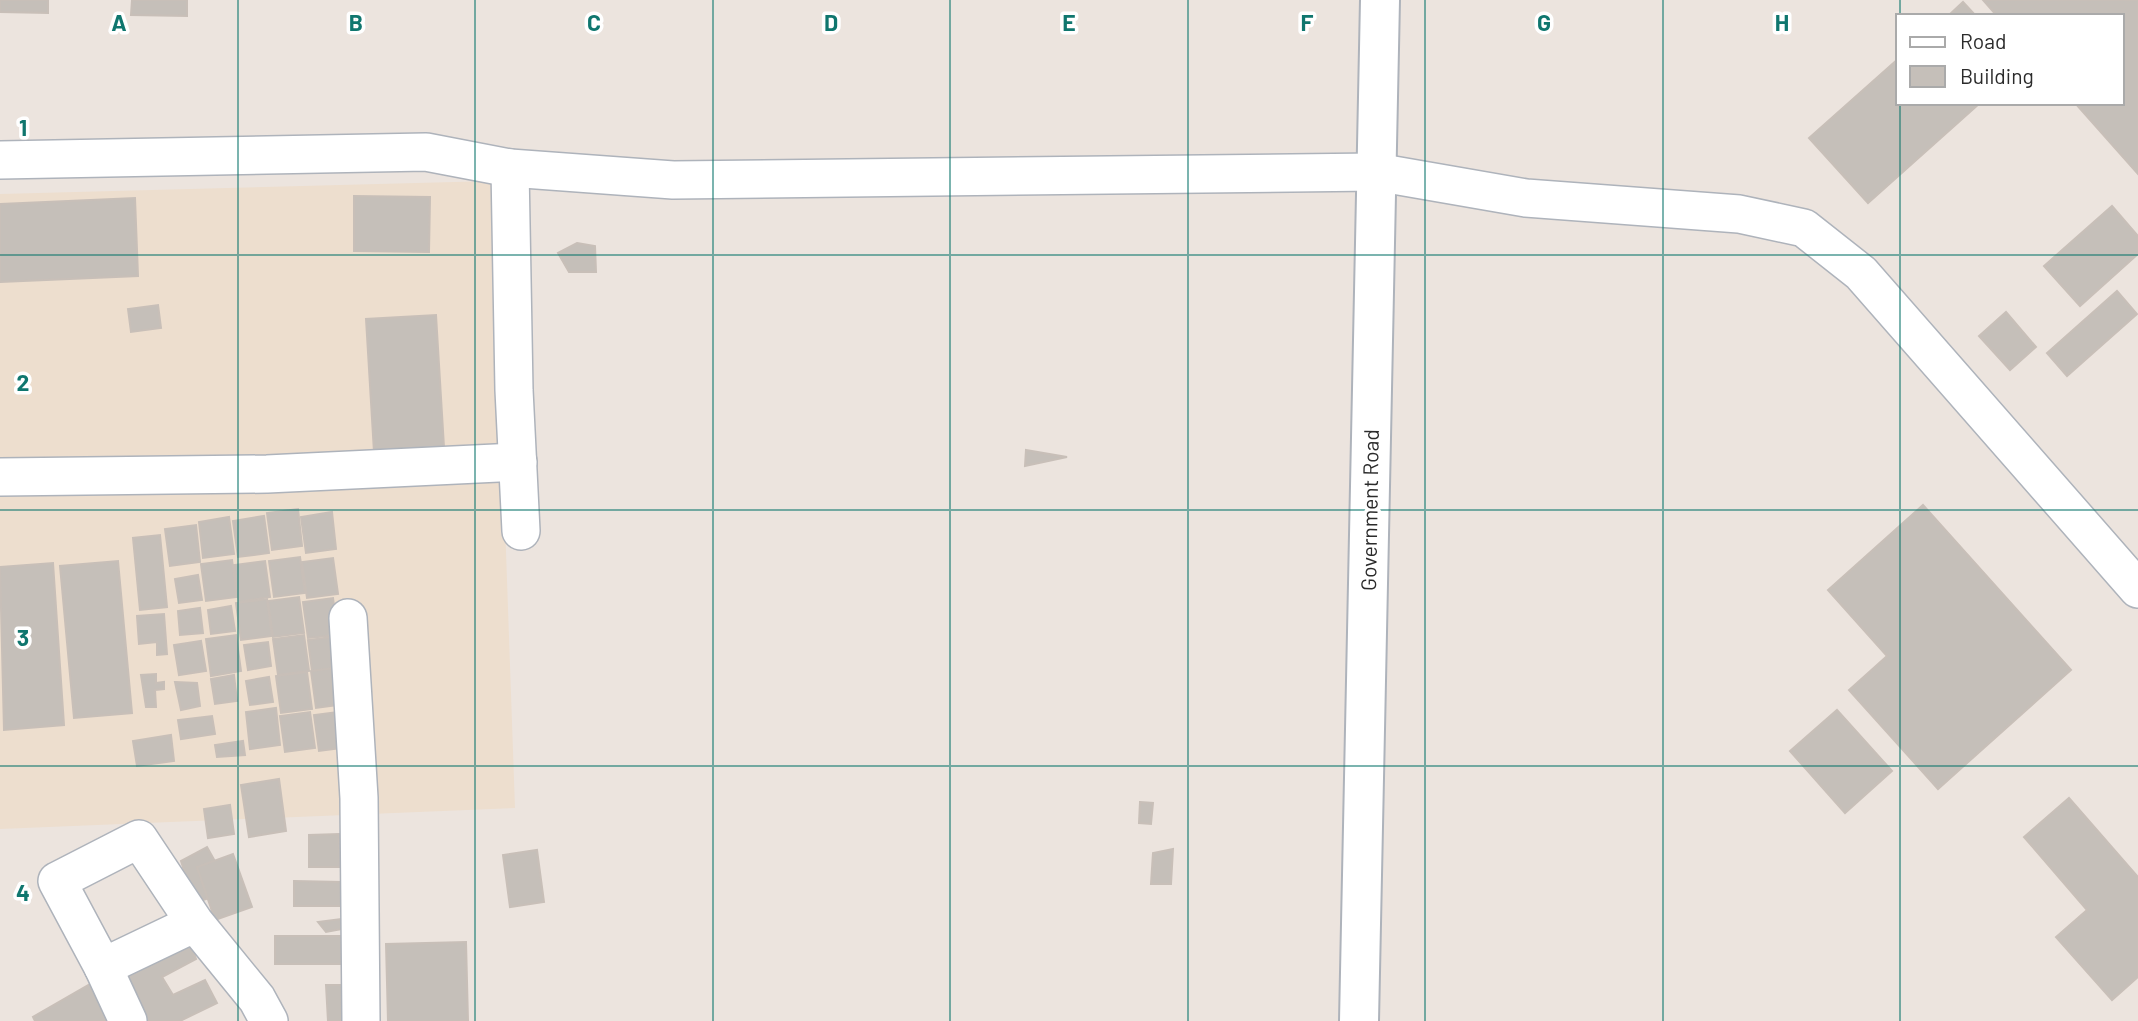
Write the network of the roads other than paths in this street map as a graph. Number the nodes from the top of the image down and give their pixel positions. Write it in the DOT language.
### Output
graph roads {
  1 [pos="1380,0"];
  2 [pos="0,160"];
  3 [pos="510,168"];
  4 [pos="1376,172"];
  5 [pos="518,463"];
  6 [pos="0,477"];
  7 [pos="521,531"];
  8 [pos="2138,589"];
  9 [pos="348,618"];
  10 [pos="195,923"];
  11 [pos="103,967"];
  12 [pos="128,1021"];
  13 [pos="270,1021"];
  14 [pos="361,1021"];
  15 [pos="1359,1021"];
  1 -- 4 [label="street, Government Road"];
  2 -- 3 [label="street"];
  3 -- 4 [label="street"];
  3 -- 5 [label="street"];
  4 -- 8 [label="street"];
  4 -- 15 [label="street, Government Road"];
  5 -- 6 [label="street"];
  5 -- 7 [label="street"];
  9 -- 14 [label="street"];
  10 -- 11 [label="street"];
  10 -- 11 [label="street"];
  10 -- 13 [label="street"];
  11 -- 12 [label="street"];
}
